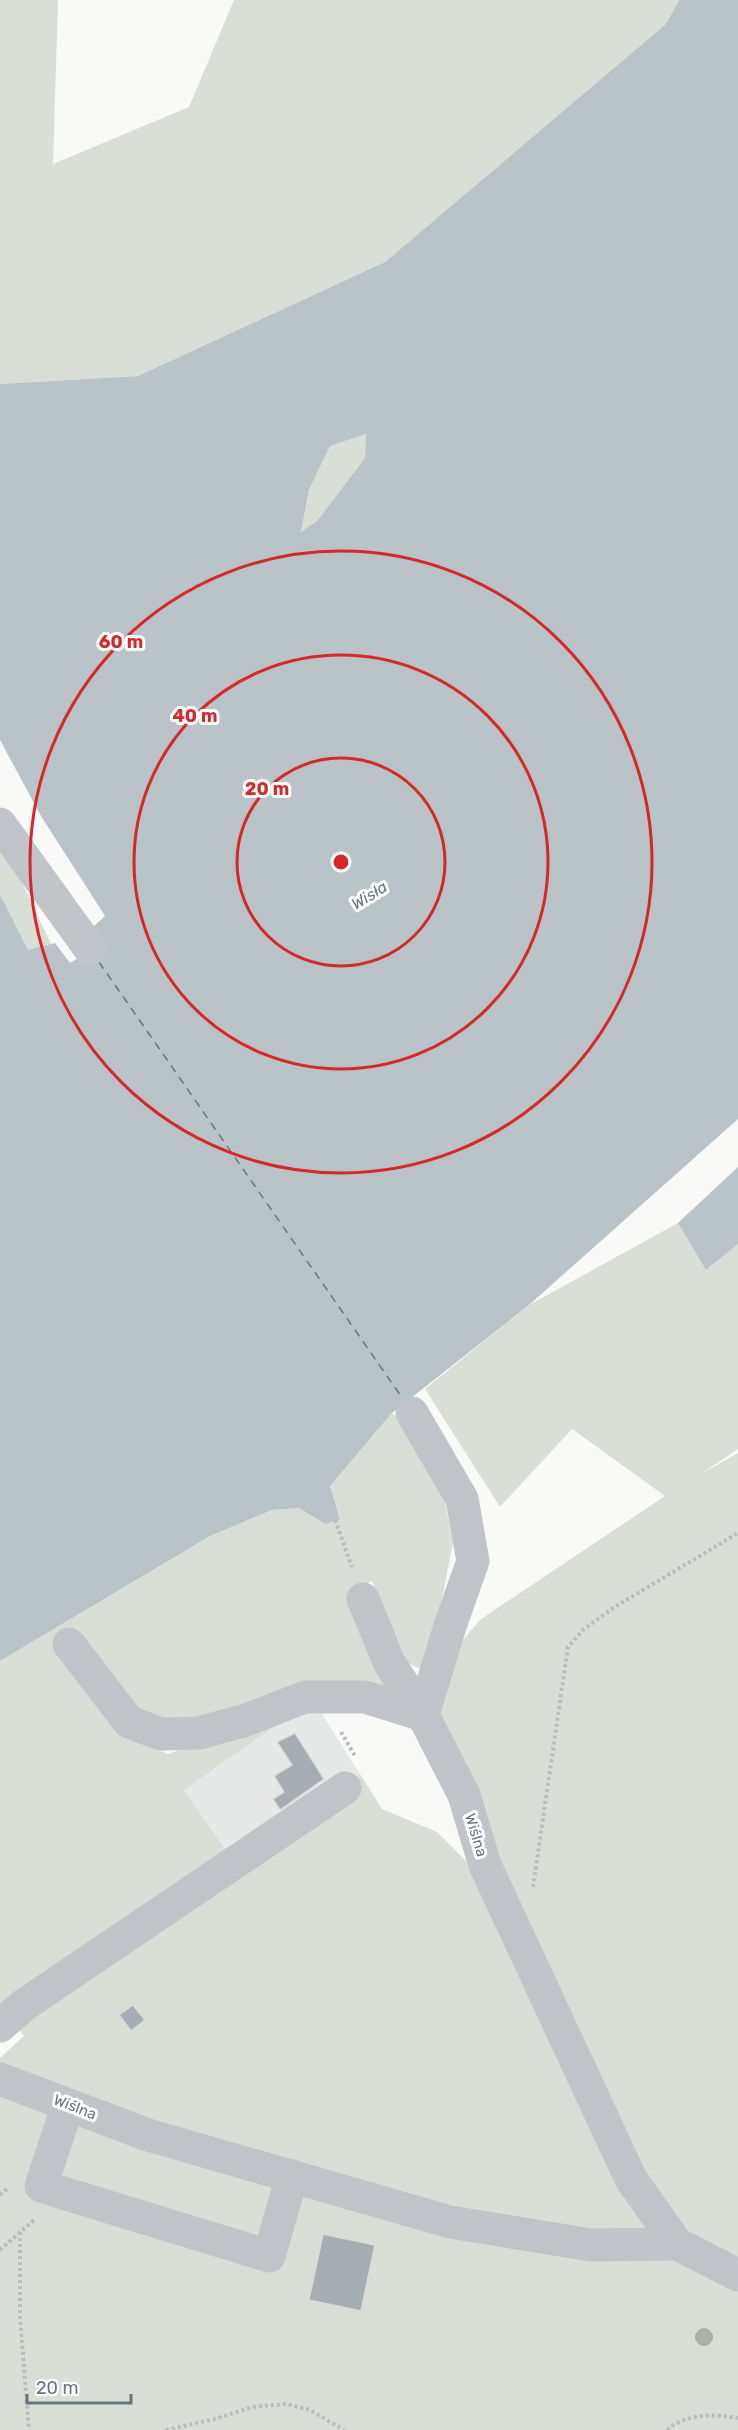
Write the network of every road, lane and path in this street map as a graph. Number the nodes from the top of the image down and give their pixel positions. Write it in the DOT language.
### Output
graph roads {
  1 [pos="0,824"];
  2 [pos="90,949"];
  3 [pos="412,1413"];
  4 [pos="334,1520"];
  5 [pos="738,1533"];
  6 [pos="363,1599"];
  7 [pos="69,1644"];
  8 [pos="423,1715"];
  9 [pos="345,1788"];
  10 [pos="532,1891"];
  11 [pos="0,2026"];
  12 [pos="0,2079"];
  13 [pos="68,2105"];
  14 [pos="292,2176"];
  15 [pos="20,2232"];
  16 [pos="677,2244"];
  17 [pos="738,2275"];
  18 [pos="738,2418"];
  19 [pos="29,2430"];
  20 [pos="166,2430"];
  21 [pos="344,2430"];
  22 [pos="667,2430"];
  1 -- 2 [label="street"];
  3 -- 8 [label="street"];
  4 -- 6 [label="path"];
  5 -- 10 [label="path"];
  6 -- 8 [label="street, Wiślna"];
  7 -- 8 [label="street"];
  8 -- 16 [label="street, Wiślna"];
  9 -- 11 [label="street"];
  12 -- 13 [label="street, Wiślna"];
  13 -- 14 [label="street, Wiślna"];
  13 -- 14 [label="street"];
  14 -- 16 [label="street, Wiślna"];
  15 -- 19 [label="path"];
  16 -- 17 [label="street, Wiślna"];
  18 -- 22 [label="path"];
  20 -- 21 [label="path"];
}
